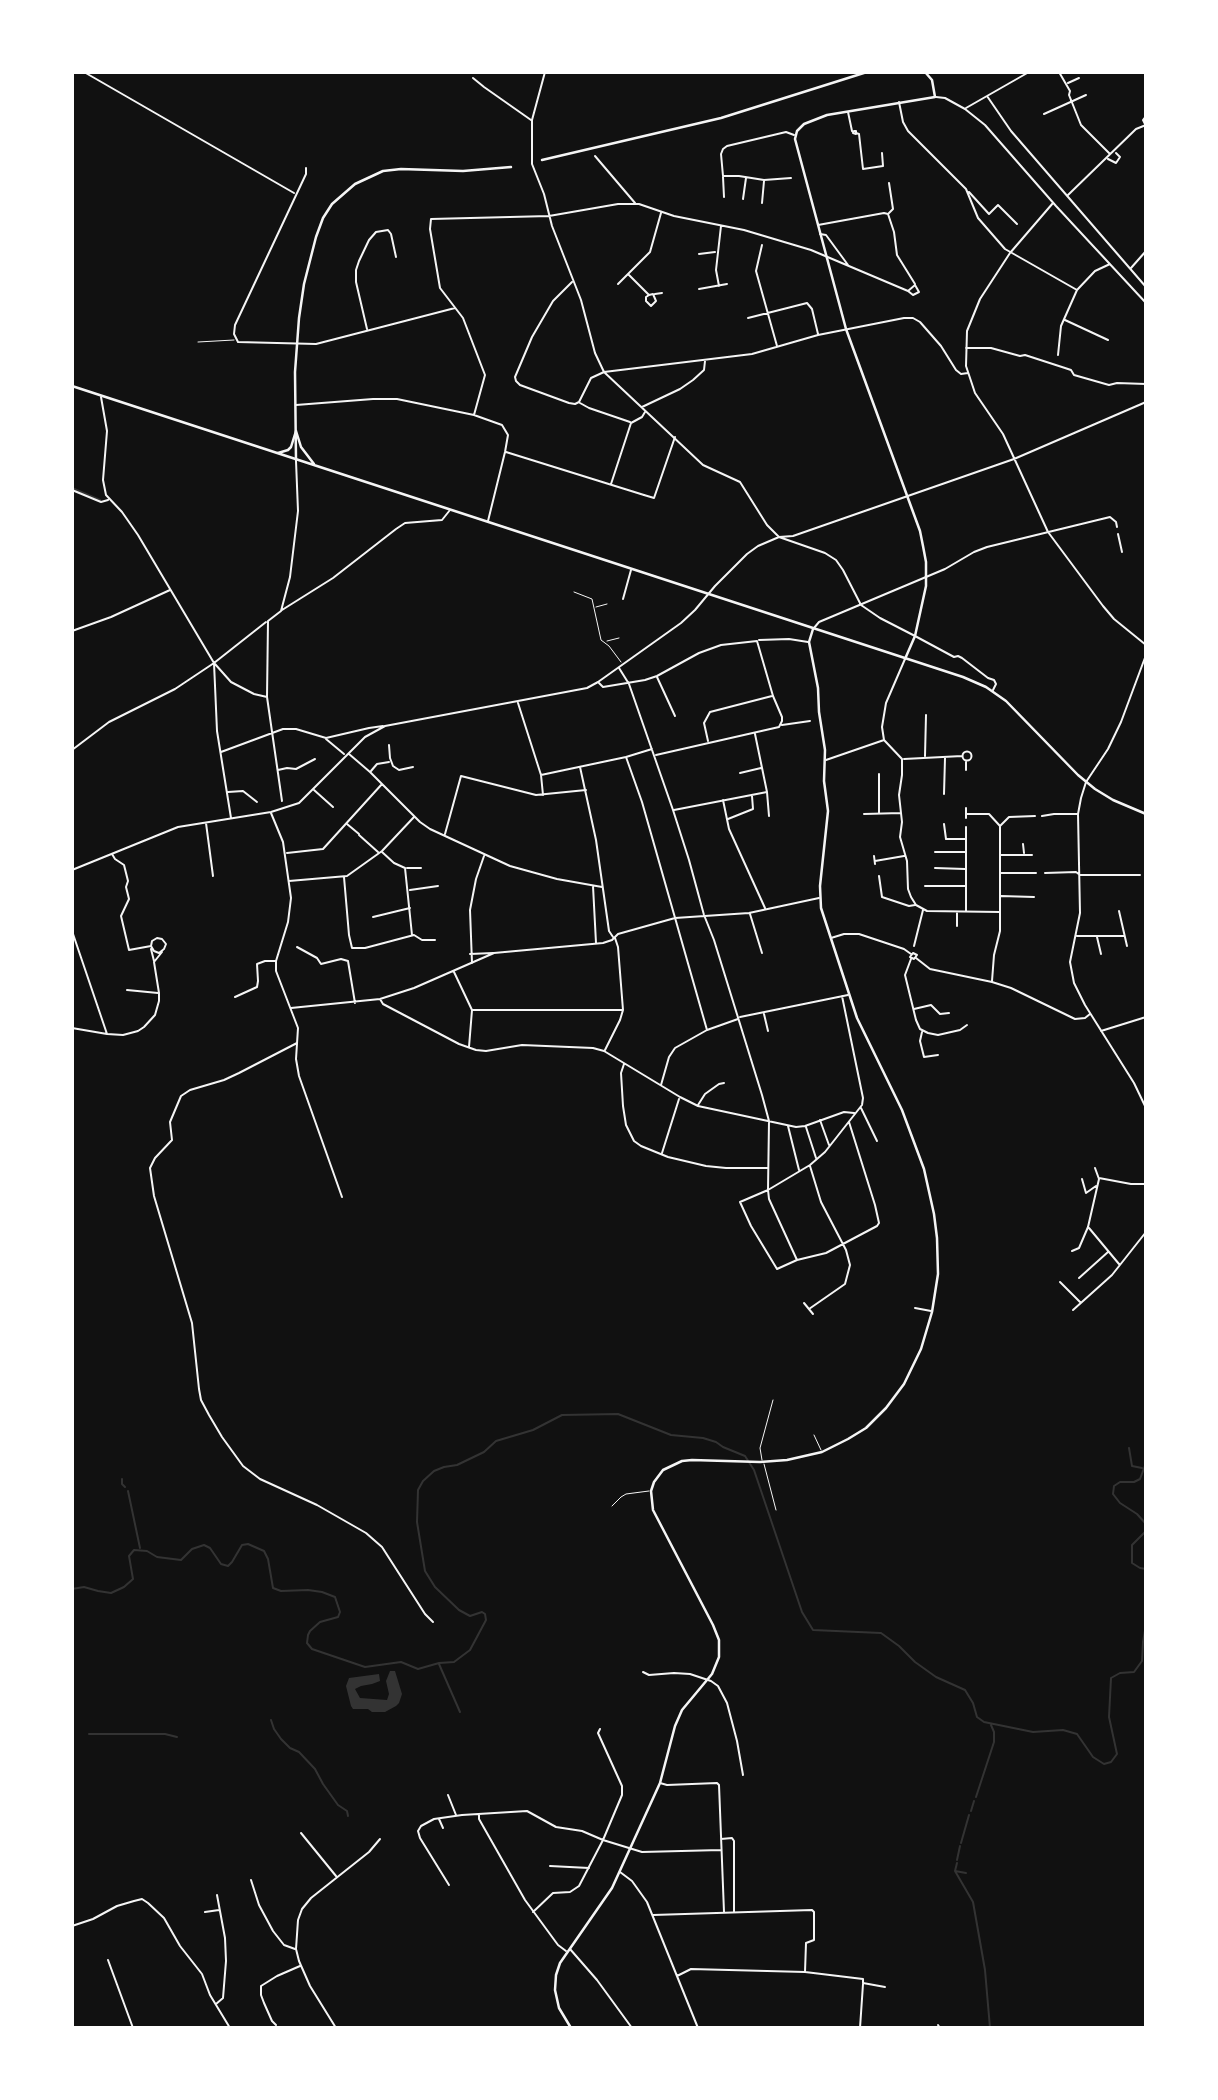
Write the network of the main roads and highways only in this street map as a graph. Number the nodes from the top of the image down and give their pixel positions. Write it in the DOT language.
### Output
graph roads {
  1 [pos="867,72"];
  2 [pos="925,72"];
  3 [pos="542,160"];
  4 [pos="512,167"];
  5 [pos="72,386"];
  6 [pos="296,431"];
  7 [pos="277,453"];
  8 [pos="296,460"];
  9 [pos="317,466"];
  10 [pos="813,629"];
  11 [pos="905,659"];
  12 [pos="1146,814"];
  13 [pos="571,2028"];
  1 -- 3 [label="main road"];
  2 -- 11 [label="main road"];
  4 -- 6 [label="main road"];
  5 -- 7 [label="main road"];
  6 -- 7 [label="main road"];
  6 -- 8 [label="main road"];
  6 -- 9 [label="main road"];
  7 -- 8 [label="main road"];
  8 -- 9 [label="main road"];
  9 -- 10 [label="main road"];
  10 -- 11 [label="main road"];
  10 -- 13 [label="main road"];
  11 -- 12 [label="main road"];
}
